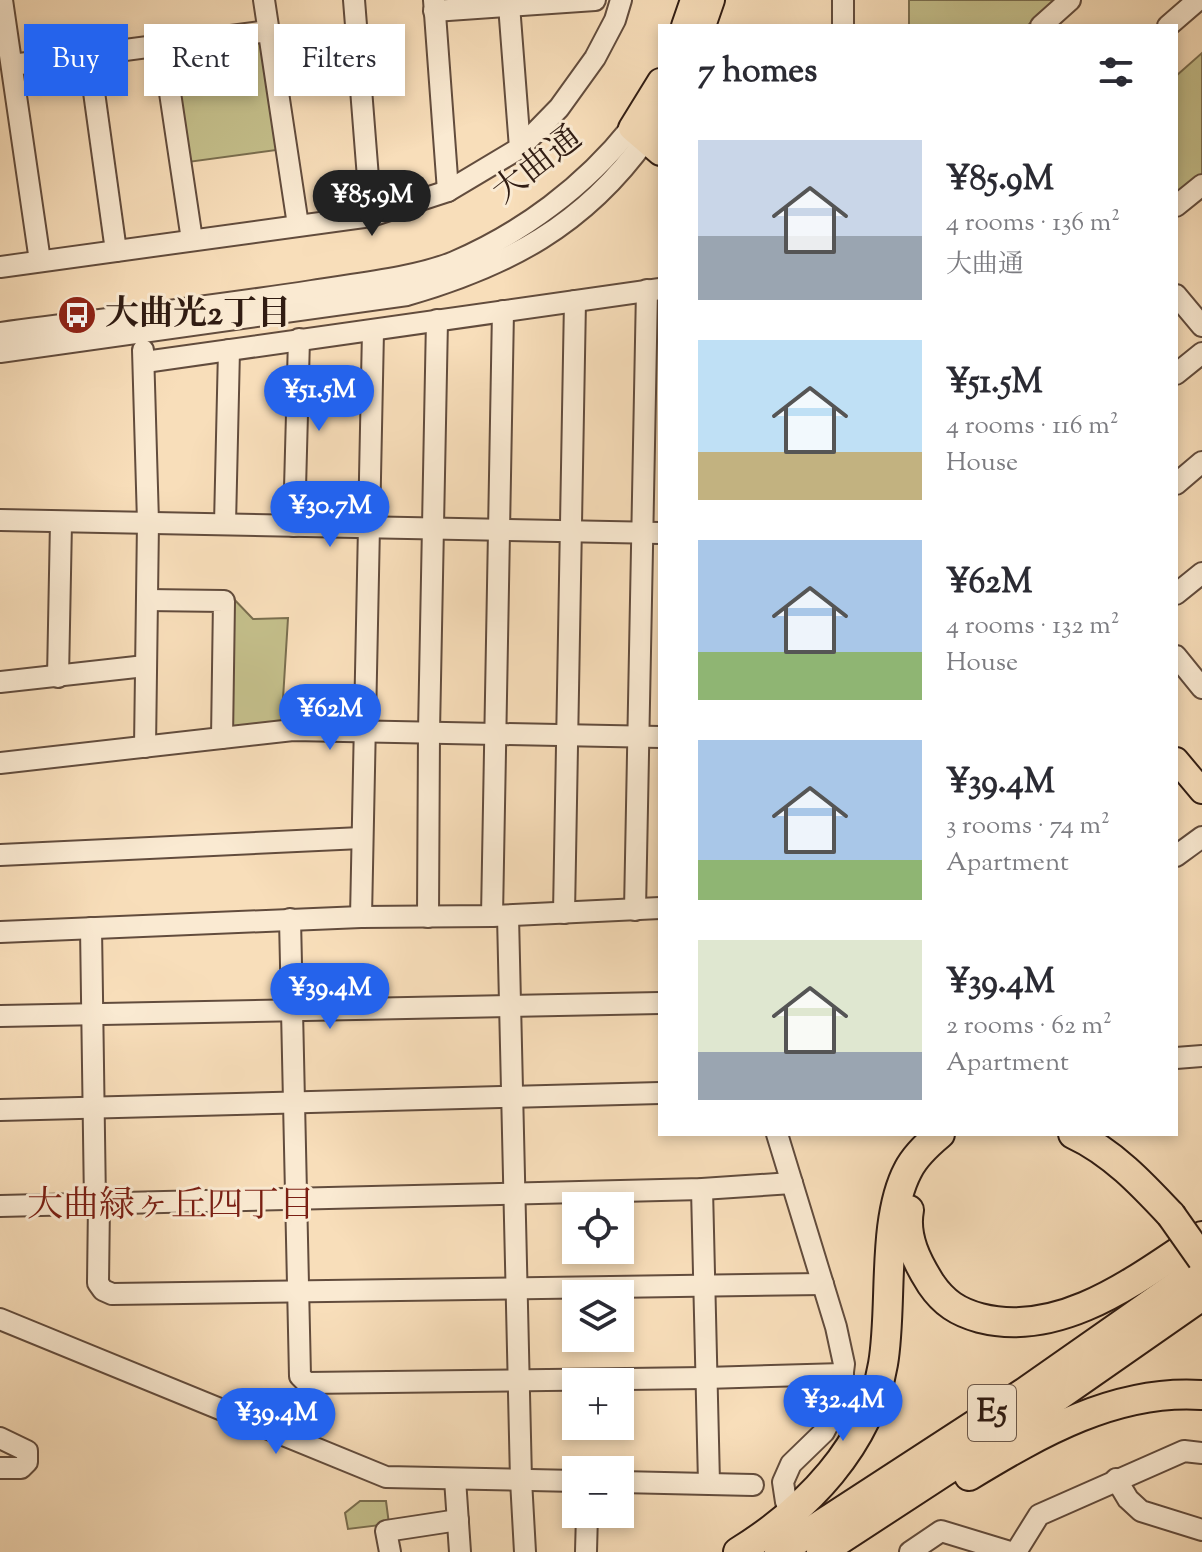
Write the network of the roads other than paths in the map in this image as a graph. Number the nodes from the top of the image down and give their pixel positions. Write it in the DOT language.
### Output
graph roads {
  1 [pos="2,0"];
  2 [pos="264,0"];
  3 [pos="354,0"];
  4 [pos="595,0"];
  5 [pos="621,0"];
  6 [pos="693,0"];
  7 [pos="712,0"];
  8 [pos="843,0"];
  9 [pos="1070,0"];
  10 [pos="1198,0"];
  11 [pos="509,5"];
  12 [pos="434,6"];
  13 [pos="685,24"];
  14 [pos="704,24"];
  15 [pos="843,24"];
  16 [pos="1043,24"];
  17 [pos="1170,24"];
  18 [pos="268,31"];
  19 [pos="258,32"];
  20 [pos="24,64"];
  21 [pos="12,65"];
  22 [pos="658,89"];
  23 [pos="95,96"];
  24 [pos="170,96"];
  25 [pos="658,119"];
  26 [pos="646,140"];
  27 [pos="520,148"];
  28 [pos="1200,190"];
  29 [pos="448,191"];
  30 [pos="1178,205"];
  31 [pos="371,216"];
  32 [pos="298,225"];
  33 [pos="192,240"];
  34 [pos="116,251"];
  35 [pos="40,261"];
  36 [pos="0,267"];
  37 [pos="653,290"];
  38 [pos="1178,297"];
  39 [pos="575,301"];
  40 [pos="503,311"];
  41 [pos="437,320"];
  42 [pos="1202,326"];
  43 [pos="373,331"];
  44 [pos="0,333"];
  45 [pos="140,335"];
  46 [pos="299,339"];
  47 [pos="229,350"];
  48 [pos="0,352"];
  49 [pos="1202,353"];
  50 [pos="145,362"];
  51 [pos="1178,372"];
  52 [pos="1202,462"];
  53 [pos="1178,482"];
  54 [pos="0,520"];
  55 [pos="61,522"];
  56 [pos="148,522"];
  57 [pos="225,524"];
  58 [pos="294,526"];
  59 [pos="368,528"];
  60 [pos="434,528"];
  61 [pos="498,530"];
  62 [pos="571,532"];
  63 [pos="651,533"];
  64 [pos="1202,573"];
  65 [pos="1178,592"];
  66 [pos="147,600"];
  67 [pos="1178,658"];
  68 [pos="145,666"];
  69 [pos="58,677"];
  70 [pos="0,682"];
  71 [pos="1202,688"];
  72 [pos="363,731"];
  73 [pos="429,732"];
  74 [pos="494,734"];
  75 [pos="567,735"];
  76 [pos="637,736"];
  77 [pos="658,737"];
  78 [pos="222,738"];
  79 [pos="145,747"];
  80 [pos="0,763"];
  81 [pos="1178,766"];
  82 [pos="1202,791"];
  83 [pos="1202,837"];
  84 [pos="361,838"];
  85 [pos="0,855"];
  86 [pos="1178,855"];
  87 [pos="658,908"];
  88 [pos="635,910"];
  89 [pos="564,913"];
  90 [pos="500,916"];
  91 [pos="361,917"];
  92 [pos="428,917"];
  93 [pos="290,919"];
  94 [pos="91,928"];
  95 [pos="0,932"];
  96 [pos="658,1003"];
  97 [pos="511,1005"];
  98 [pos="292,1010"];
  99 [pos="92,1013"];
  100 [pos="0,1016"];
  101 [pos="1202,1056"];
  102 [pos="1178,1058"];
  103 [pos="658,1093"];
  104 [pos="514,1097"];
  105 [pos="294,1102"];
  106 [pos="94,1107"];
  107 [pos="0,1110"];
  108 [pos="778,1136"];
  109 [pos="938,1136"];
  110 [pos="960,1136"];
  111 [pos="1076,1136"];
  112 [pos="1102,1136"];
  113 [pos="792,1183"];
  114 [pos="702,1189"];
  115 [pos="516,1193"];
  116 [pos="296,1198"];
  117 [pos="97,1203"];
  118 [pos="0,1206"];
  119 [pos="1176,1212"];
  120 [pos="1202,1237"];
  121 [pos="1202,1259"];
  122 [pos="1202,1268"];
  123 [pos="823,1284"];
  124 [pos="703,1285"];
  125 [pos="519,1288"];
  126 [pos="297,1293"];
  127 [pos="1202,1296"];
  128 [pos="0,1319"];
  129 [pos="843,1374"];
  130 [pos="705,1378"];
  131 [pos="521,1381"];
  132 [pos="1202,1395"];
  133 [pos="0,1438"];
  134 [pos="1202,1453"];
  135 [pos="0,1468"];
  136 [pos="455,1479"];
  137 [pos="1116,1479"];
  138 [pos="521,1480"];
  139 [pos="562,1481"];
  140 [pos="634,1482"];
  141 [pos="709,1483"];
  142 [pos="753,1485"];
  143 [pos="786,1502"];
  144 [pos="458,1520"];
  145 [pos="587,1528"];
  146 [pos="1202,1530"];
  147 [pos="390,1552"];
  148 [pos="460,1552"];
  149 [pos="525,1552"];
  150 [pos="586,1552"];
  151 [pos="738,1552"];
  152 [pos="779,1552"];
  153 [pos="821,1552"];
  154 [pos="843,1552"];
  155 [pos="910,1552"];
  156 [pos="1013,1552"];
  1 -- 21 [label="street"];
  2 -- 18 [label="street"];
  3 -- 31 [label="street"];
  4 -- 11 [label="street"];
  5 -- 27 [label="street"];
  6 -- 13 [label="main road"];
  7 -- 14 [label="main road"];
  8 -- 15 [label="street"];
  9 -- 16 [label="street"];
  10 -- 17 [label="street"];
  11 -- 12 [label="street"];
  11 -- 27 [label="street"];
  12 -- 29 [label="street"];
  18 -- 19 [label="street"];
  18 -- 32 [label="street"];
  20 -- 21 [label="street"];
  21 -- 35 [label="street"];
  22 -- 26 [label="main road, 大曲通"];
  23 -- 34 [label="street"];
  24 -- 33 [label="street"];
  25 -- 26 [label="main road, 大曲通"];
  26 -- 44 [label="street, 大曲通"];
  26 -- 45 [label="street, 大曲通"];
  27 -- 29 [label="street"];
  28 -- 30 [label="street"];
  29 -- 31 [label="street"];
  31 -- 32 [label="street"];
  32 -- 33 [label="street"];
  33 -- 34 [label="street"];
  34 -- 35 [label="street"];
  35 -- 36 [label="street"];
  37 -- 39 [label="street"];
  37 -- 63 [label="street"];
  38 -- 42 [label="street"];
  39 -- 40 [label="street"];
  39 -- 62 [label="street"];
  40 -- 41 [label="street"];
  40 -- 61 [label="street"];
  41 -- 43 [label="street"];
  41 -- 60 [label="street"];
  43 -- 46 [label="street"];
  43 -- 59 [label="street"];
  45 -- 48 [label="street, 大曲通"];
  45 -- 50 [label="street"];
  46 -- 47 [label="street"];
  46 -- 58 [label="street"];
  47 -- 50 [label="street"];
  47 -- 57 [label="street"];
  49 -- 51 [label="street"];
  50 -- 56 [label="street"];
  52 -- 53 [label="street"];
  54 -- 55 [label="street"];
  55 -- 56 [label="street"];
  55 -- 69 [label="street"];
  56 -- 57 [label="street"];
  56 -- 66 [label="street"];
  57 -- 58 [label="street"];
  58 -- 59 [label="street"];
  59 -- 60 [label="street"];
  59 -- 72 [label="street"];
  60 -- 61 [label="street"];
  60 -- 73 [label="street"];
  61 -- 62 [label="street"];
  61 -- 74 [label="street"];
  62 -- 63 [label="street"];
  62 -- 75 [label="street"];
  63 -- 76 [label="street"];
  64 -- 65 [label="street"];
  66 -- 68 [label="street"];
  66 -- 78 [label="street"];
  67 -- 71 [label="street"];
  68 -- 69 [label="street"];
  68 -- 79 [label="street"];
  69 -- 70 [label="street"];
  72 -- 73 [label="street"];
  72 -- 78 [label="street"];
  72 -- 84 [label="street"];
  73 -- 74 [label="street"];
  73 -- 92 [label="street"];
  74 -- 75 [label="street"];
  74 -- 90 [label="street"];
  75 -- 76 [label="street"];
  75 -- 89 [label="street"];
  76 -- 77 [label="street"];
  76 -- 88 [label="street"];
  78 -- 79 [label="street"];
  79 -- 80 [label="street"];
  81 -- 82 [label="main road"];
  83 -- 86 [label="street"];
  84 -- 85 [label="street"];
  84 -- 91 [label="street"];
  87 -- 88 [label="street"];
  88 -- 89 [label="street"];
  89 -- 90 [label="street"];
  90 -- 92 [label="street"];
  90 -- 97 [label="street"];
  91 -- 92 [label="street"];
  91 -- 93 [label="street"];
  93 -- 94 [label="street"];
  93 -- 98 [label="street"];
  94 -- 95 [label="street"];
  94 -- 99 [label="street"];
  96 -- 97 [label="street"];
  97 -- 98 [label="street"];
  97 -- 104 [label="street"];
  98 -- 99 [label="street"];
  98 -- 105 [label="street"];
  99 -- 100 [label="street"];
  99 -- 106 [label="street"];
  101 -- 102 [label="street"];
  103 -- 104 [label="street"];
  104 -- 105 [label="street"];
  104 -- 115 [label="street"];
  105 -- 106 [label="street"];
  105 -- 116 [label="street"];
  106 -- 107 [label="street"];
  106 -- 117 [label="street"];
  108 -- 113 [label="street"];
  109 -- 151 [label="highway"];
  110 -- 120 [label="highway"];
  111 -- 119 [label="highway"];
  112 -- 119 [label="highway"];
  113 -- 114 [label="street"];
  113 -- 123 [label="street"];
  114 -- 115 [label="street"];
  114 -- 124 [label="street"];
  115 -- 116 [label="street"];
  115 -- 125 [label="street"];
  116 -- 117 [label="street"];
  116 -- 126 [label="street"];
  117 -- 118 [label="street"];
  117 -- 126 [label="street"];
  119 -- 120 [label="highway"];
  119 -- 121 [label="highway, bridge"];
  122 -- 152 [label="highway, E5"];
  123 -- 124 [label="street"];
  123 -- 129 [label="street"];
  124 -- 125 [label="street"];
  124 -- 130 [label="street"];
  125 -- 126 [label="street"];
  125 -- 131 [label="street"];
  126 -- 131 [label="street"];
  127 -- 153 [label="highway, E5"];
  128 -- 136 [label="street"];
  129 -- 130 [label="street"];
  129 -- 143 [label="street"];
  130 -- 131 [label="street"];
  130 -- 141 [label="street"];
  131 -- 138 [label="street"];
  132 -- 154 [label="highway"];
  133 -- 135 [label="street"];
  134 -- 137 [label="street"];
  136 -- 138 [label="street"];
  136 -- 144 [label="street"];
  137 -- 146 [label="street"];
  137 -- 156 [label="street"];
  138 -- 139 [label="street"];
  138 -- 149 [label="street"];
  140 -- 141 [label="street"];
  141 -- 142 [label="street"];
  144 -- 147 [label="street"];
  144 -- 148 [label="street"];
  145 -- 150 [label="street"];
  155 -- 156 [label="street"];
}
